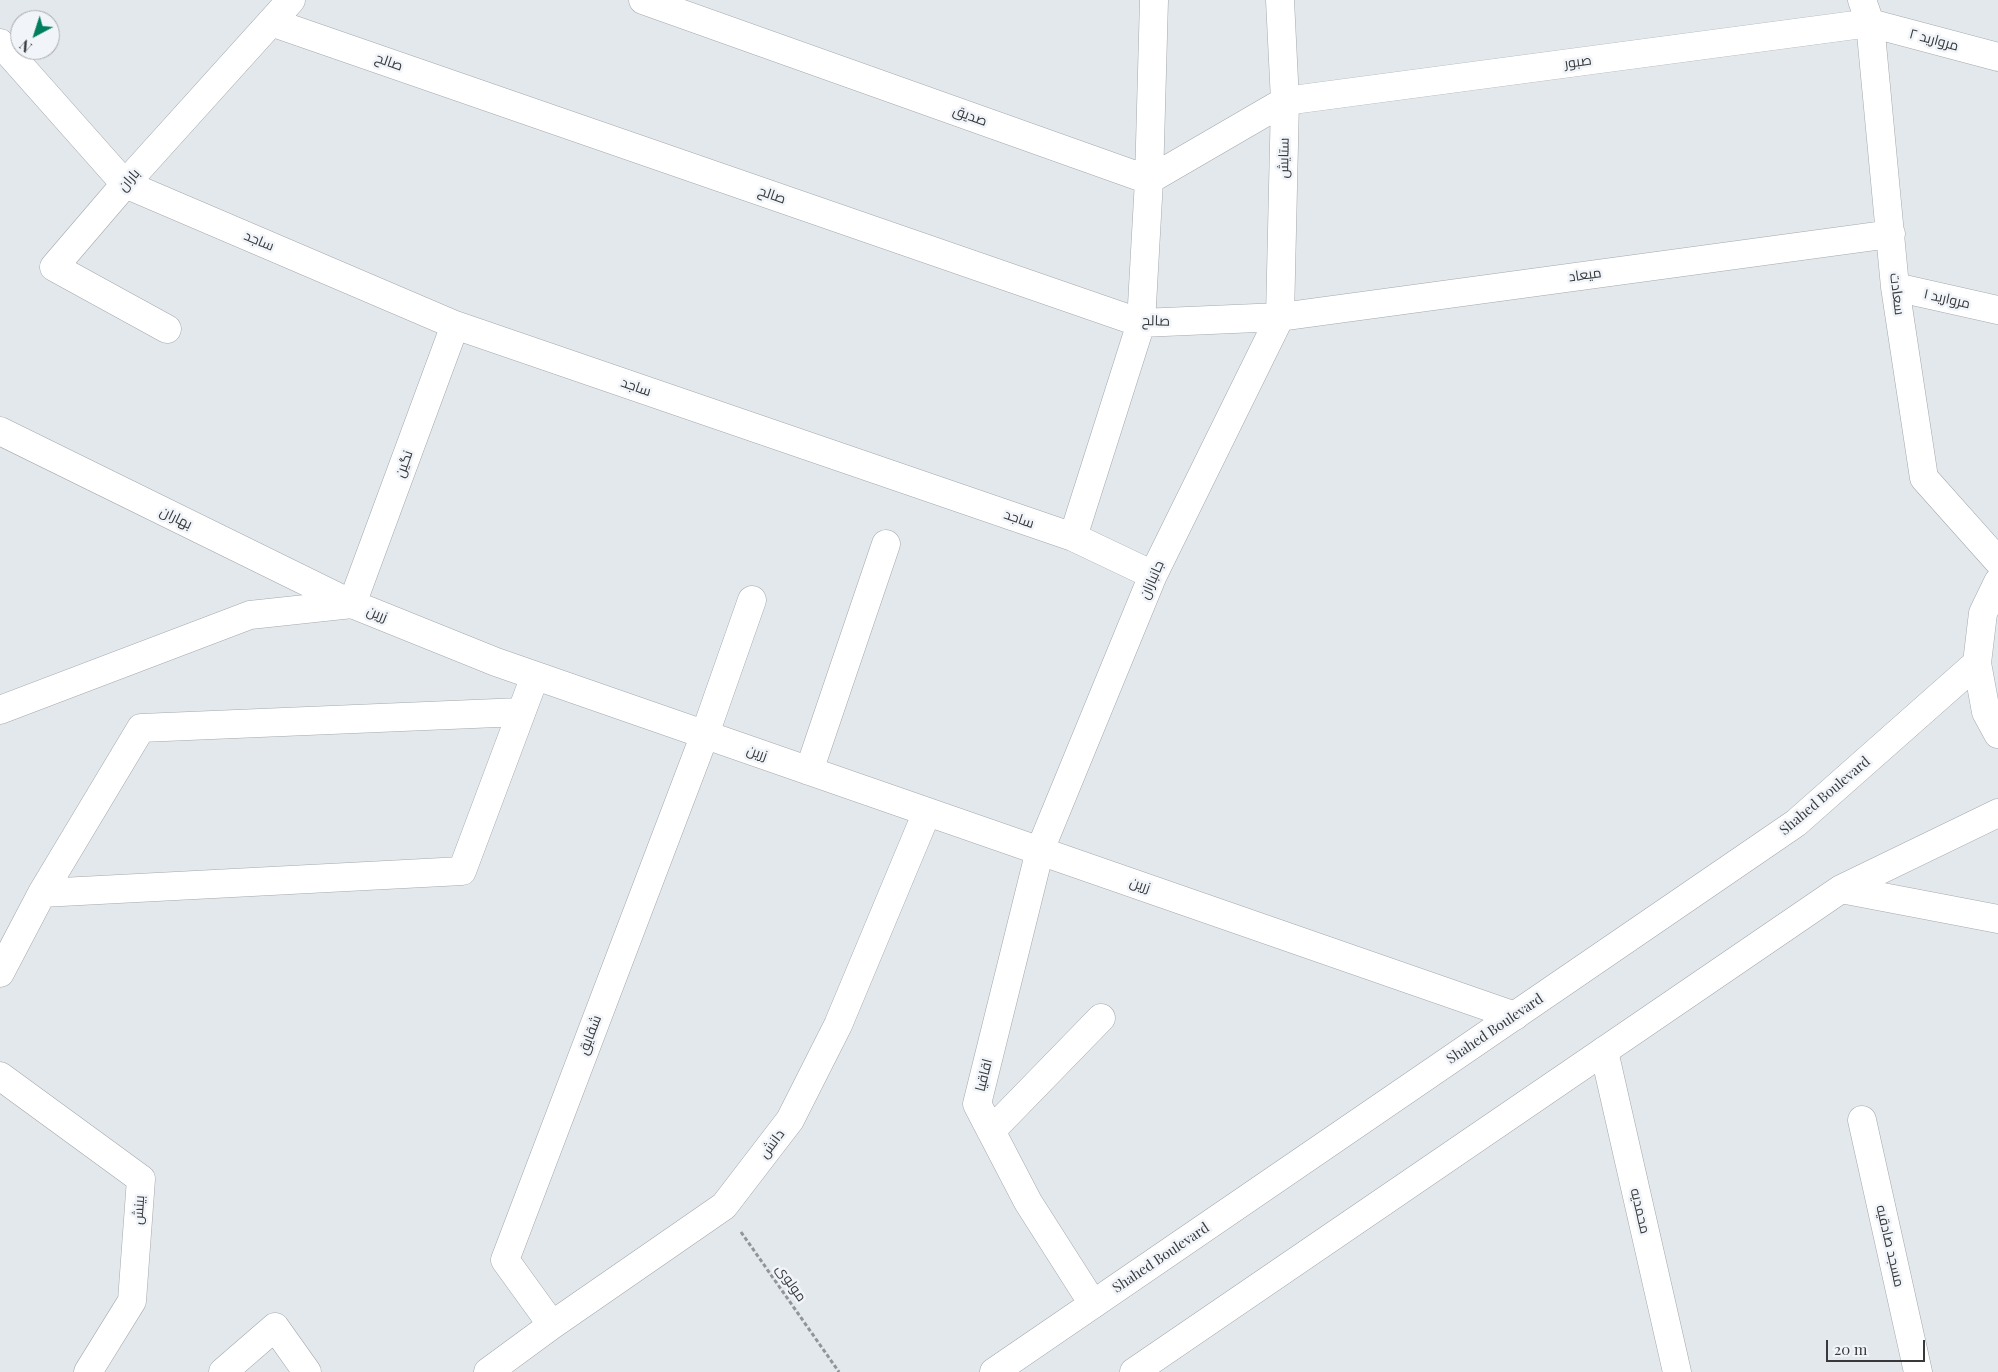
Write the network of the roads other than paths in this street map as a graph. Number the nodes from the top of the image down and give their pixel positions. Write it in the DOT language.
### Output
graph roads {
  1 [pos="291,0"];
  2 [pos="643,0"];
  3 [pos="1154,0"];
  4 [pos="1280,0"];
  5 [pos="1866,12"];
  6 [pos="271,22"];
  7 [pos="0,43"];
  8 [pos="1998,57"];
  9 [pos="1285,101"];
  10 [pos="1149,180"];
  11 [pos="125,184"];
  12 [pos="1890,234"];
  13 [pos="1895,287"];
  14 [pos="1998,310"];
  15 [pos="1280,317"];
  16 [pos="1141,323"];
  17 [pos="455,325"];
  18 [pos="167,329"];
  19 [pos="0,431"];
  20 [pos="1073,538"];
  21 [pos="886,544"];
  22 [pos="1998,561"];
  23 [pos="1153,575"];
  24 [pos="1998,582"];
  25 [pos="752,600"];
  26 [pos="352,604"];
  27 [pos="1977,663"];
  28 [pos="535,676"];
  29 [pos="0,710"];
  30 [pos="522,712"];
  31 [pos="705,734"];
  32 [pos="1998,734"];
  33 [pos="809,771"];
  34 [pos="927,812"];
  35 [pos="1998,812"];
  36 [pos="1040,850"];
  37 [pos="1841,889"];
  38 [pos="42,893"];
  39 [pos="1998,919"];
  40 [pos="0,973"];
  41 [pos="1515,1016"];
  42 [pos="1101,1018"];
  43 [pos="1604,1051"];
  44 [pos="0,1076"];
  45 [pos="1862,1120"];
  46 [pos="991,1131"];
  47 [pos="1093,1304"];
  48 [pos="552,1325"];
  49 [pos="88,1372"];
  50 [pos="223,1372"];
  51 [pos="307,1372"];
  52 [pos="488,1372"];
  53 [pos="994,1372"];
  54 [pos="1134,1372"];
  55 [pos="1677,1372"];
  56 [pos="1918,1372"];
  1 -- 6 [label="street, باران"];
  2 -- 10 [label="street, صدیق"];
  3 -- 10 [label="street"];
  4 -- 9 [label="street, ستایش"];
  5 -- 8 [label="street, مروارید ۲"];
  5 -- 9 [label="street, صبور"];
  5 -- 12 [label="street, سعادت"];
  6 -- 11 [label="street, باران"];
  6 -- 16 [label="street, صالح"];
  7 -- 11 [label="street"];
  9 -- 10 [label="street"];
  9 -- 15 [label="street, ستایش"];
  10 -- 16 [label="street"];
  11 -- 17 [label="street, ساجد"];
  11 -- 18 [label="street, باران"];
  12 -- 13 [label="street, سعادت"];
  12 -- 15 [label="street, میعاد"];
  13 -- 14 [label="street, مروارید ۱"];
  13 -- 22 [label="street, سعادت"];
  15 -- 16 [label="street, صالح"];
  15 -- 23 [label="street, جانبازان"];
  16 -- 20 [label="street"];
  17 -- 20 [label="street, ساجد"];
  17 -- 26 [label="street, نگین"];
  19 -- 26 [label="street, بهاران"];
  20 -- 23 [label="street, ساجد"];
  21 -- 33 [label="street"];
  23 -- 36 [label="street, جانبازان"];
  24 -- 27 [label="street"];
  25 -- 31 [label="street"];
  26 -- 28 [label="street, زرین"];
  26 -- 29 [label="street, زرین"];
  27 -- 32 [label="street"];
  27 -- 41 [label="street, Shahed Boulevard"];
  28 -- 30 [label="street"];
  28 -- 31 [label="street, زرین"];
  30 -- 38 [label="street"];
  30 -- 38 [label="street"];
  31 -- 33 [label="street, زرین"];
  31 -- 48 [label="street, شقایق"];
  33 -- 34 [label="street, زرین"];
  34 -- 36 [label="street, زرین"];
  34 -- 48 [label="street, دانش"];
  35 -- 37 [label="street"];
  36 -- 41 [label="street, زرین"];
  36 -- 46 [label="street, اقاقیا"];
  37 -- 39 [label="street"];
  37 -- 43 [label="street"];
  38 -- 40 [label="street"];
  41 -- 47 [label="street, Shahed Boulevard"];
  42 -- 46 [label="street"];
  43 -- 54 [label="street"];
  43 -- 55 [label="street, محمدیه"];
  44 -- 49 [label="street, بینش"];
  45 -- 56 [label="street, مسجد صادقیه"];
  46 -- 47 [label="street, اقاقیا"];
  47 -- 53 [label="street, Shahed Boulevard"];
  48 -- 52 [label="street, دانش"];
  50 -- 51 [label="street"];
}
